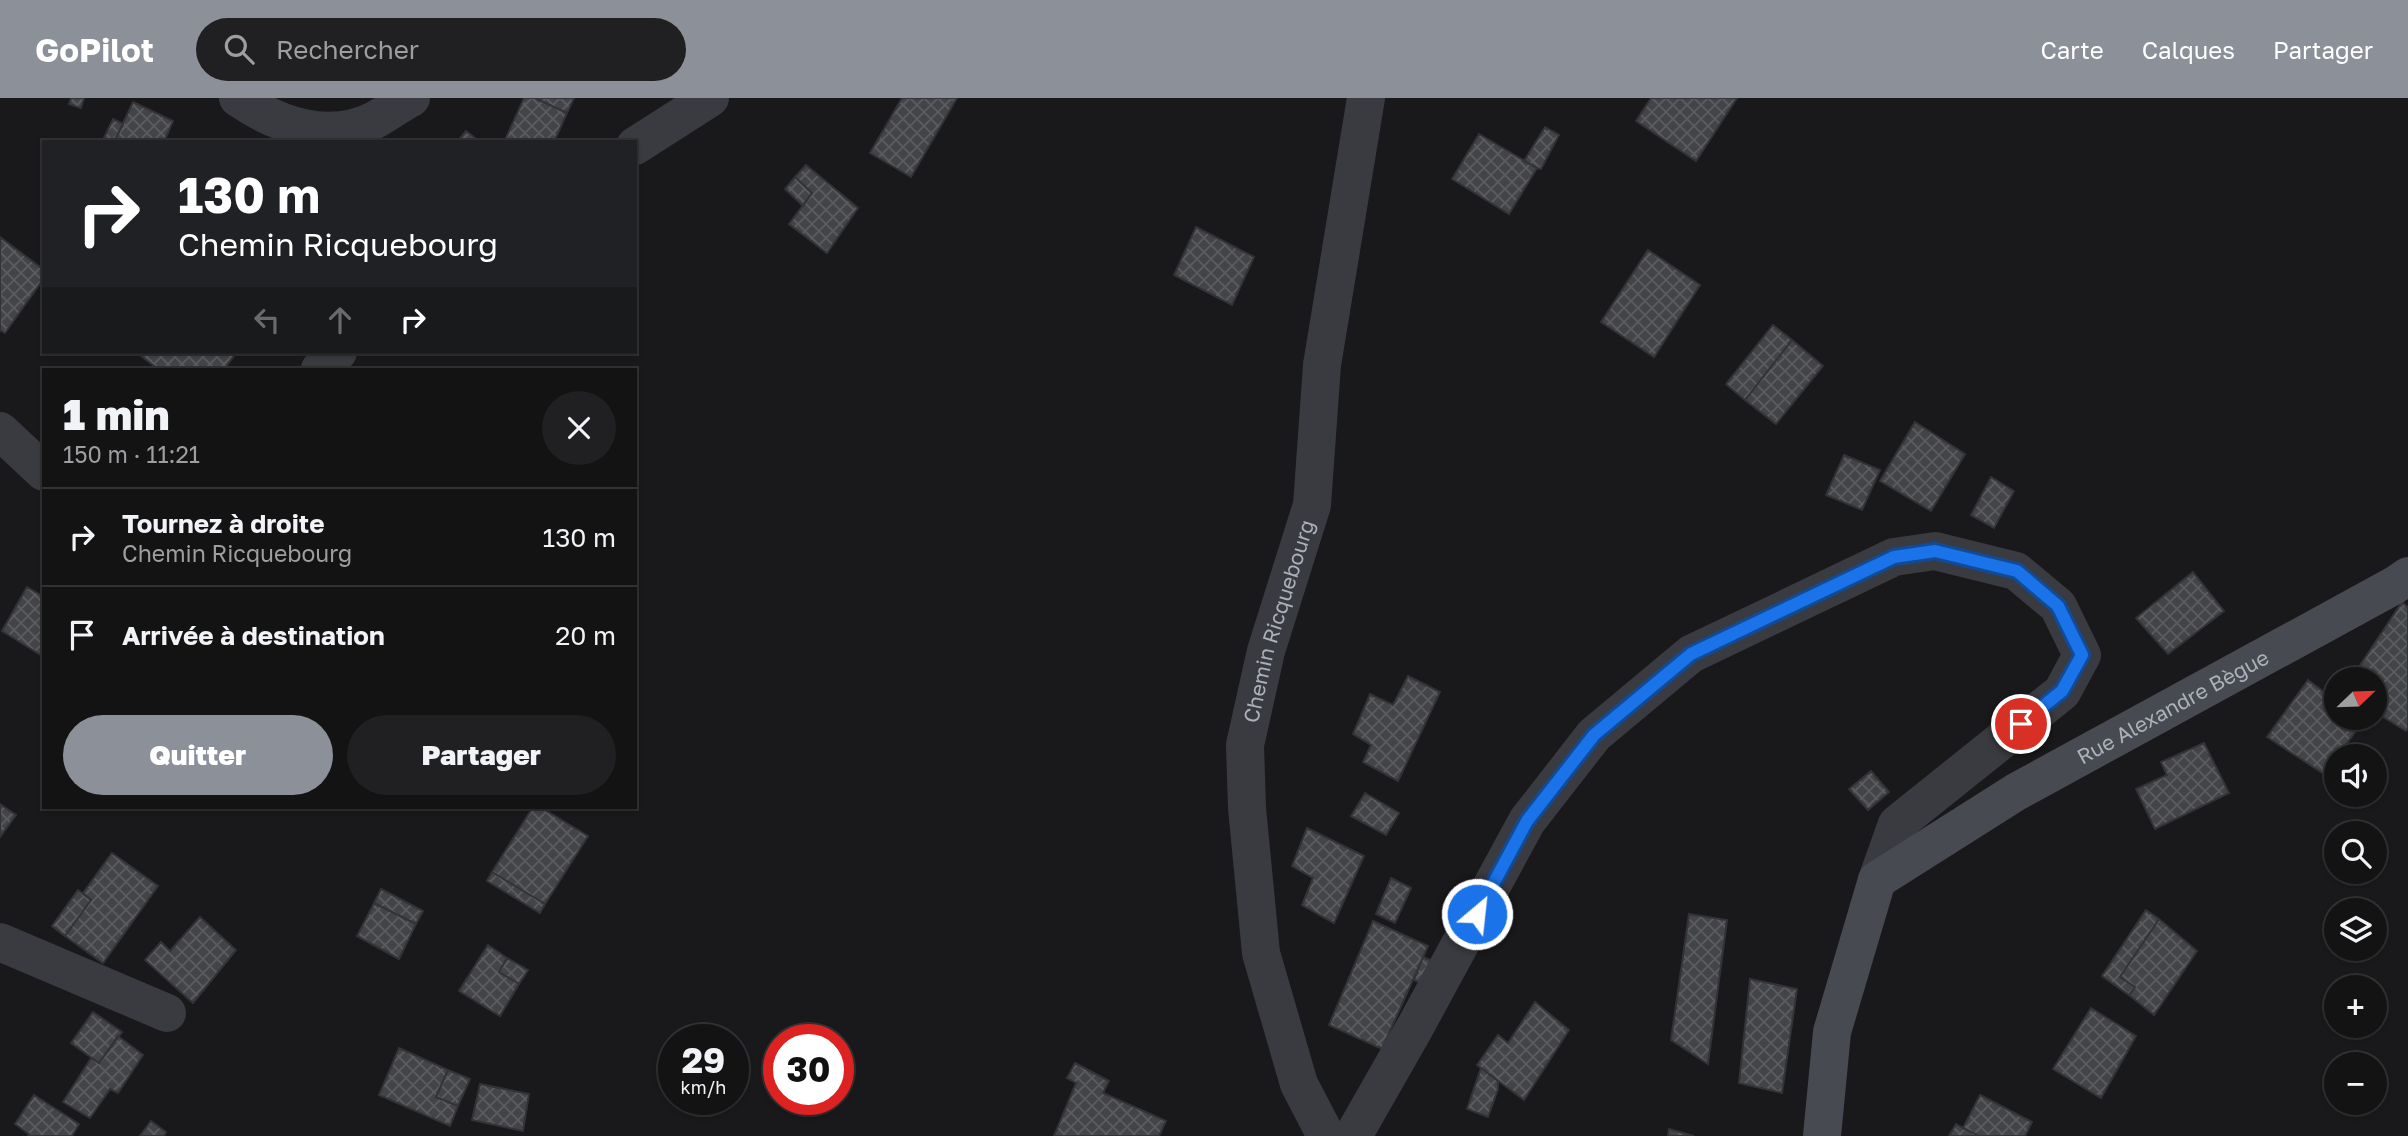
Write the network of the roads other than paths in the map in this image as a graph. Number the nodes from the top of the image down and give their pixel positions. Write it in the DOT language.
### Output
graph roads {
  1 [pos="238,98"];
  2 [pos="411,98"];
  3 [pos="710,98"];
  4 [pos="1366,98"];
  5 [pos="649,125"];
  6 [pos="336,354"];
  7 [pos="321,368"];
  8 [pos="0,431"];
  9 [pos="42,470"];
  10 [pos="2408,576"];
  11 [pos="1877,880"];
  12 [pos="0,942"];
  13 [pos="167,1013"];
  14 [pos="1326,1136"];
  15 [pos="1353,1136"];
  16 [pos="1822,1136"];
  1 -- 2 [label="street"];
  3 -- 5 [label="street"];
  4 -- 14 [label="street, Chemin Ricquebourg"];
  6 -- 7 [label="street"];
  8 -- 9 [label="street"];
  10 -- 11 [label="main road, Rue Alexandre Bègue"];
  11 -- 15 [label="street"];
  11 -- 16 [label="main road"];
  12 -- 13 [label="street"];
}
